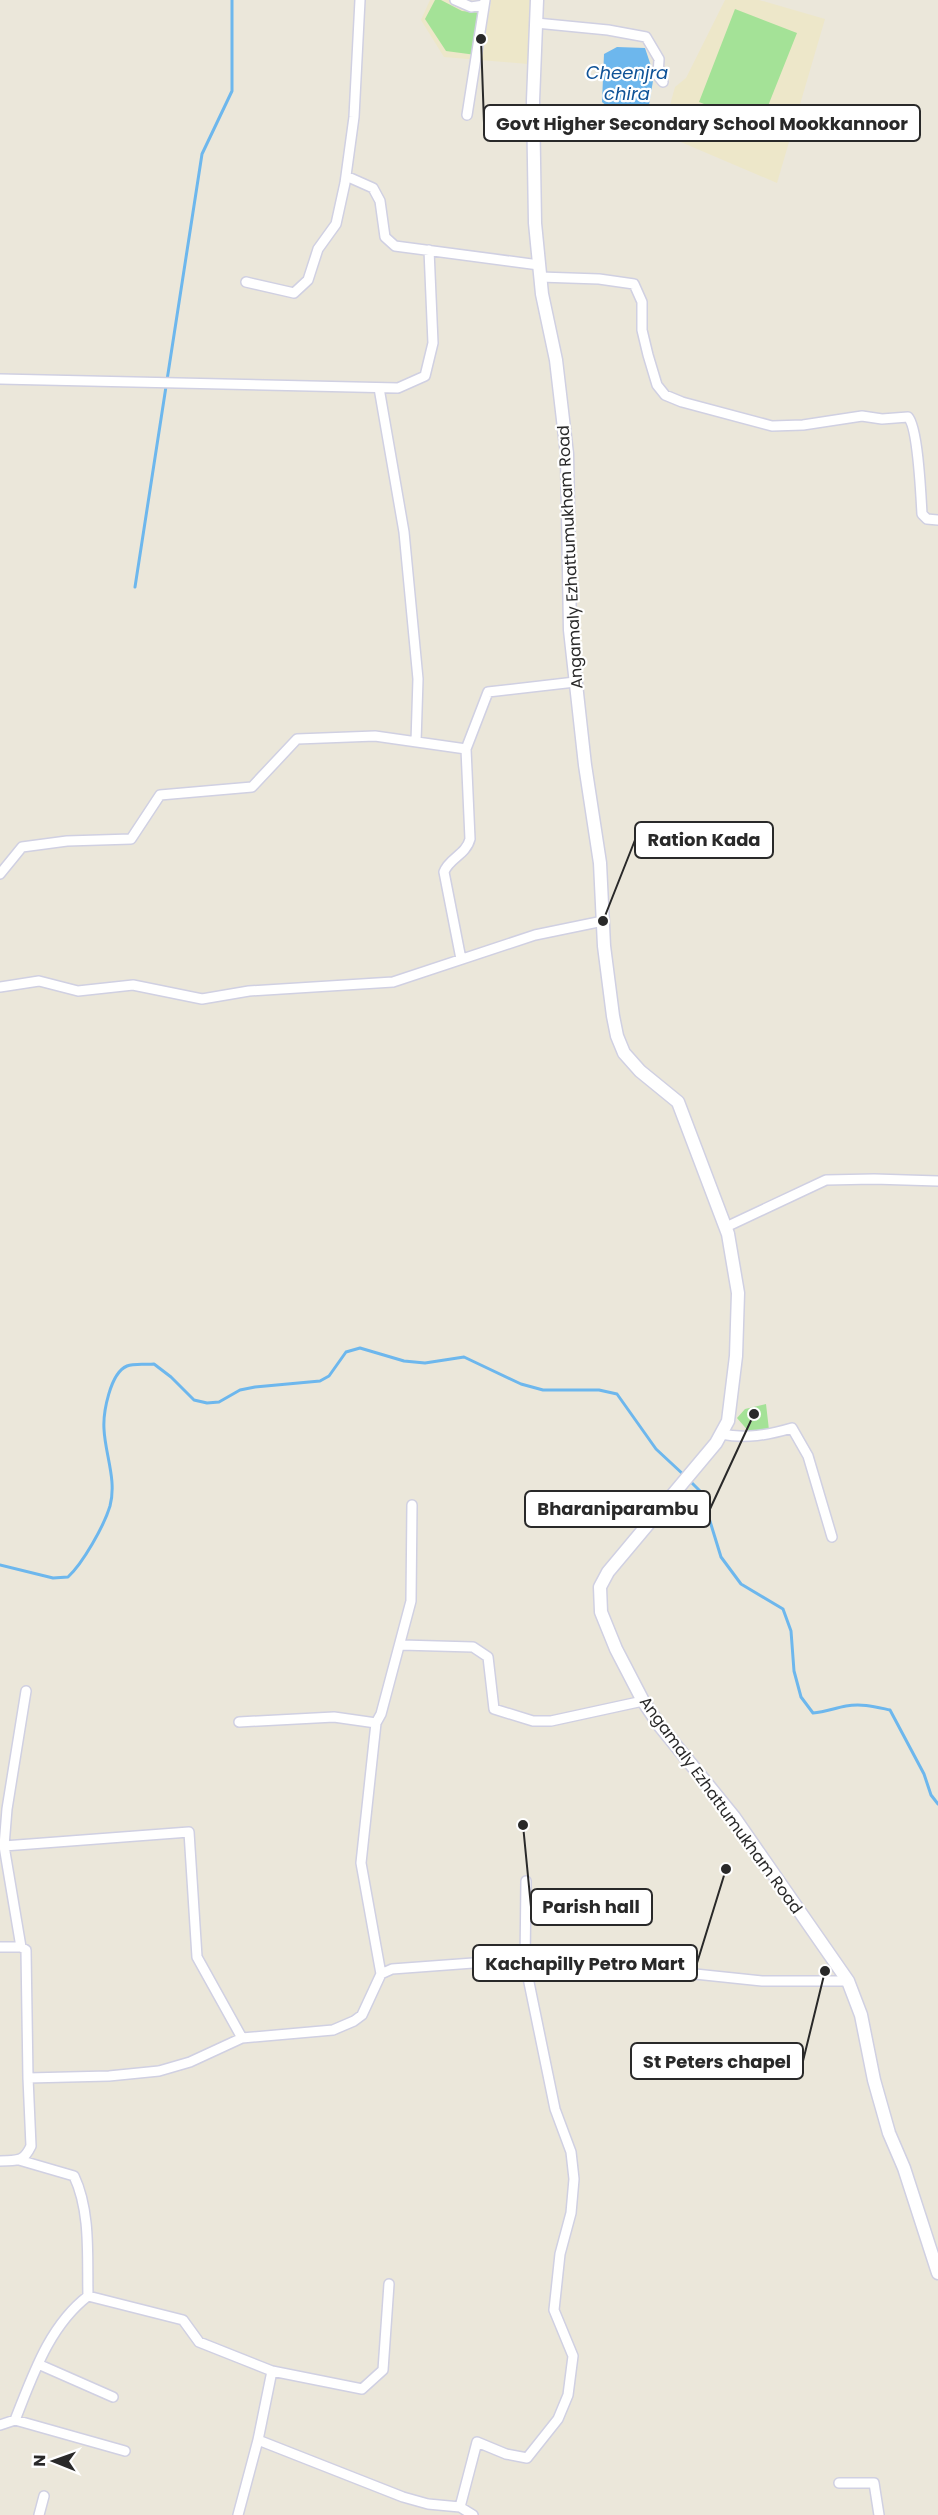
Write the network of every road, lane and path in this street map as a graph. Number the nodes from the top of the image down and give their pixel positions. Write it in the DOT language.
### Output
graph roads {
  1 [pos="360,0"];
  2 [pos="455,0"];
  3 [pos="537,0"];
  4 [pos="484,2"];
  5 [pos="536,23"];
  6 [pos="663,82"];
  7 [pos="467,116"];
  8 [pos="346,176"];
  9 [pos="429,250"];
  10 [pos="539,271"];
  11 [pos="246,282"];
  12 [pos="0,379"];
  13 [pos="379,388"];
  14 [pos="938,520"];
  15 [pos="575,682"];
  16 [pos="416,742"];
  17 [pos="466,749"];
  18 [pos="0,874"];
  19 [pos="603,921"];
  20 [pos="461,959"];
  21 [pos="0,987"];
  22 [pos="938,1181"];
  23 [pos="726,1227"];
  24 [pos="721,1434"];
  25 [pos="412,1505"];
  26 [pos="832,1537"];
  27 [pos="401,1645"];
  28 [pos="26,1691"];
  29 [pos="644,1701"];
  30 [pos="239,1722"];
  31 [pos="376,1723"];
  32 [pos="4,1846"];
  33 [pos="525,1881"];
  34 [pos="0,1947"];
  35 [pos="21,1947"];
  36 [pos="525,1963"];
  37 [pos="381,1974"];
  38 [pos="848,1981"];
  39 [pos="242,2038"];
  40 [pos="28,2078"];
  41 [pos="19,2160"];
  42 [pos="0,2161"];
  43 [pos="938,2273"];
  44 [pos="389,2284"];
  45 [pos="88,2296"];
  46 [pos="38,2364"];
  47 [pos="272,2371"];
  48 [pos="113,2397"];
  49 [pos="15,2420"];
  50 [pos="0,2425"];
  51 [pos="258,2439"];
  52 [pos="125,2451"];
  53 [pos="839,2483"];
  54 [pos="44,2496"];
  55 [pos="460,2507"];
  56 [pos="39,2515"];
  57 [pos="238,2515"];
  58 [pos="473,2515"];
  59 [pos="879,2515"];
  1 -- 8 [label="street"];
  2 -- 4 [label="street"];
  3 -- 5 [label="street, Angamaly Ezhattumukham Road"];
  4 -- 7 [label="street"];
  5 -- 6 [label="street"];
  5 -- 10 [label="street, Angamaly Ezhattumukham Road"];
  8 -- 9 [label="street"];
  8 -- 11 [label="street"];
  9 -- 10 [label="street"];
  9 -- 13 [label="street"];
  10 -- 14 [label="street"];
  10 -- 15 [label="street, Angamaly Ezhattumukham Road"];
  12 -- 13 [label="street"];
  13 -- 16 [label="street"];
  15 -- 17 [label="street"];
  15 -- 19 [label="street, Angamaly Ezhattumukham Road"];
  16 -- 17 [label="street"];
  16 -- 18 [label="street"];
  17 -- 20 [label="street"];
  19 -- 20 [label="street"];
  19 -- 23 [label="street, Angamaly Ezhattumukham Road"];
  20 -- 21 [label="street"];
  22 -- 23 [label="street"];
  23 -- 24 [label="street, Angamaly Ezhattumukham Road"];
  24 -- 26 [label="street"];
  24 -- 29 [label="street, Angamaly Ezhattumukham Road"];
  25 -- 27 [label="street"];
  27 -- 29 [label="street"];
  27 -- 31 [label="street"];
  28 -- 32 [label="street"];
  29 -- 38 [label="street, Angamaly Ezhattumukham Road"];
  30 -- 31 [label="street"];
  31 -- 37 [label="street"];
  32 -- 35 [label="street"];
  32 -- 39 [label="street"];
  33 -- 36 [label="street"];
  34 -- 35 [label="street"];
  35 -- 40 [label="street"];
  36 -- 37 [label="street"];
  36 -- 38 [label="street"];
  36 -- 55 [label="street"];
  37 -- 39 [label="street"];
  38 -- 43 [label="street, Angamaly Ezhattumukham Road"];
  39 -- 40 [label="street"];
  40 -- 41 [label="street"];
  41 -- 42 [label="street"];
  41 -- 45 [label="street"];
  44 -- 47 [label="street"];
  45 -- 46 [label="street"];
  45 -- 47 [label="street"];
  46 -- 48 [label="street"];
  46 -- 49 [label="street"];
  47 -- 51 [label="street"];
  49 -- 50 [label="street"];
  49 -- 52 [label="street"];
  51 -- 55 [label="street"];
  51 -- 57 [label="street"];
  53 -- 59 [label="street"];
  54 -- 56 [label="street"];
  55 -- 58 [label="street"];
}
